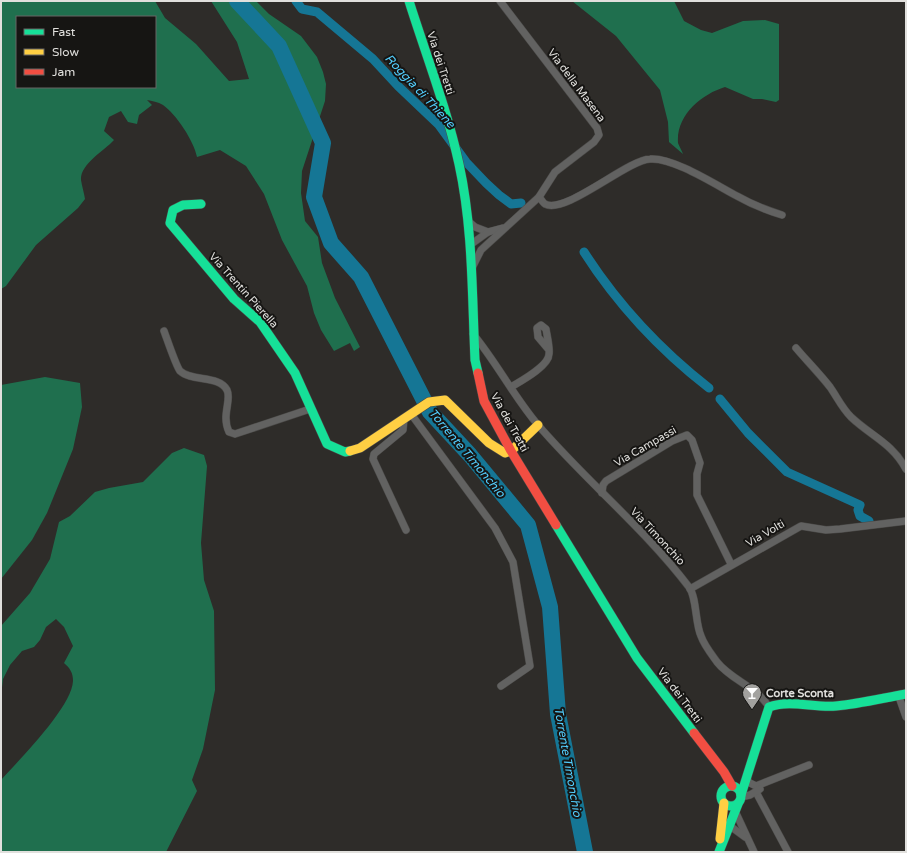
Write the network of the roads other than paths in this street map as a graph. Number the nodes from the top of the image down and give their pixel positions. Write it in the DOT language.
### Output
graph roads {
  1 [pos="409,1"];
  2 [pos="500,1"];
  3 [pos="539,197"];
  4 [pos="201,204"];
  5 [pos="782,215"];
  6 [pos="468,221"];
  7 [pos="507,226"];
  8 [pos="488,232"];
  9 [pos="497,236"];
  10 [pos="470,245"];
  11 [pos="471,270"];
  12 [pos="164,331"];
  13 [pos="473,334"];
  14 [pos="796,348"];
  15 [pos="549,350"];
  16 [pos="512,387"];
  17 [pos="310,409"];
  18 [pos="411,415"];
  19 [pos="538,425"];
  20 [pos="512,451"];
  21 [pos="906,469"];
  22 [pos="602,492"];
  23 [pos="906,521"];
  24 [pos="406,530"];
  25 [pos="731,564"];
  26 [pos="690,589"];
  27 [pos="501,686"];
  28 [pos="903,695"];
  29 [pos="769,707"];
  30 [pos="906,717"];
  31 [pos="809,765"];
  32 [pos="746,773"];
  33 [pos="772,780"];
  34 [pos="730,787"];
  35 [pos="756,792"];
  36 [pos="734,802"];
  37 [pos="730,826"];
  38 [pos="747,838"];
  39 [pos="718,852"];
  40 [pos="754,852"];
  41 [pos="788,852"];
  1 -- 6 [label="street, Via dei Tretti"];
  2 -- 3 [label="street, Via della Masena"];
  3 -- 5 [label="street"];
  3 -- 7 [label="street, Via della Masena"];
  4 -- 17 [label="street, Via Trentin Pierella"];
  6 -- 8 [label="street"];
  6 -- 10 [label="street, Via dei Tretti"];
  7 -- 8 [label="street, Via della Masena"];
  7 -- 9 [label="street, Via della Masena"];
  8 -- 10 [label="street, Via della Masena"];
  9 -- 10 [label="street, Via della Masena"];
  9 -- 11 [label="street, Via della Masena"];
  10 -- 11 [label="street, Via dei Tretti"];
  11 -- 13 [label="street, Via dei Tretti"];
  12 -- 17 [label="street"];
  13 -- 16 [label="street, Via Timonchio"];
  13 -- 20 [label="street, Via dei Tretti"];
  14 -- 21 [label="street"];
  15 -- 16 [label="street"];
  16 -- 19 [label="street, Via Timonchio"];
  17 -- 18 [label="street, Via Trentin Pierella"];
  18 -- 20 [label="street, Via Trentin Pierella"];
  18 -- 24 [label="street"];
  18 -- 27 [label="street"];
  19 -- 20 [label="street"];
  19 -- 22 [label="street, Via Timonchio"];
  20 -- 34 [label="street, Via dei Tretti"];
  22 -- 25 [label="street, Via Campassi"];
  22 -- 26 [label="street, Via Timonchio"];
  23 -- 25 [label="street, Via Volti"];
  25 -- 26 [label="street, Via Volti"];
  26 -- 29 [label="street, Via Timonchio"];
  28 -- 29 [label="street"];
  28 -- 30 [label="street"];
  29 -- 32 [label="street"];
  31 -- 33 [label="street"];
  32 -- 33 [label="street"];
  32 -- 34 [label="street"];
  32 -- 36 [label="street"];
  33 -- 35 [label="street"];
  34 -- 36 [label="street, Via dei Tretti"];
  34 -- 36 [label="street"];
  35 -- 36 [label="street"];
  35 -- 41 [label="street"];
  36 -- 37 [label="street"];
  36 -- 38 [label="street"];
  36 -- 39 [label="street"];
  37 -- 38 [label="street"];
  37 -- 39 [label="street"];
  38 -- 40 [label="street"];
}
